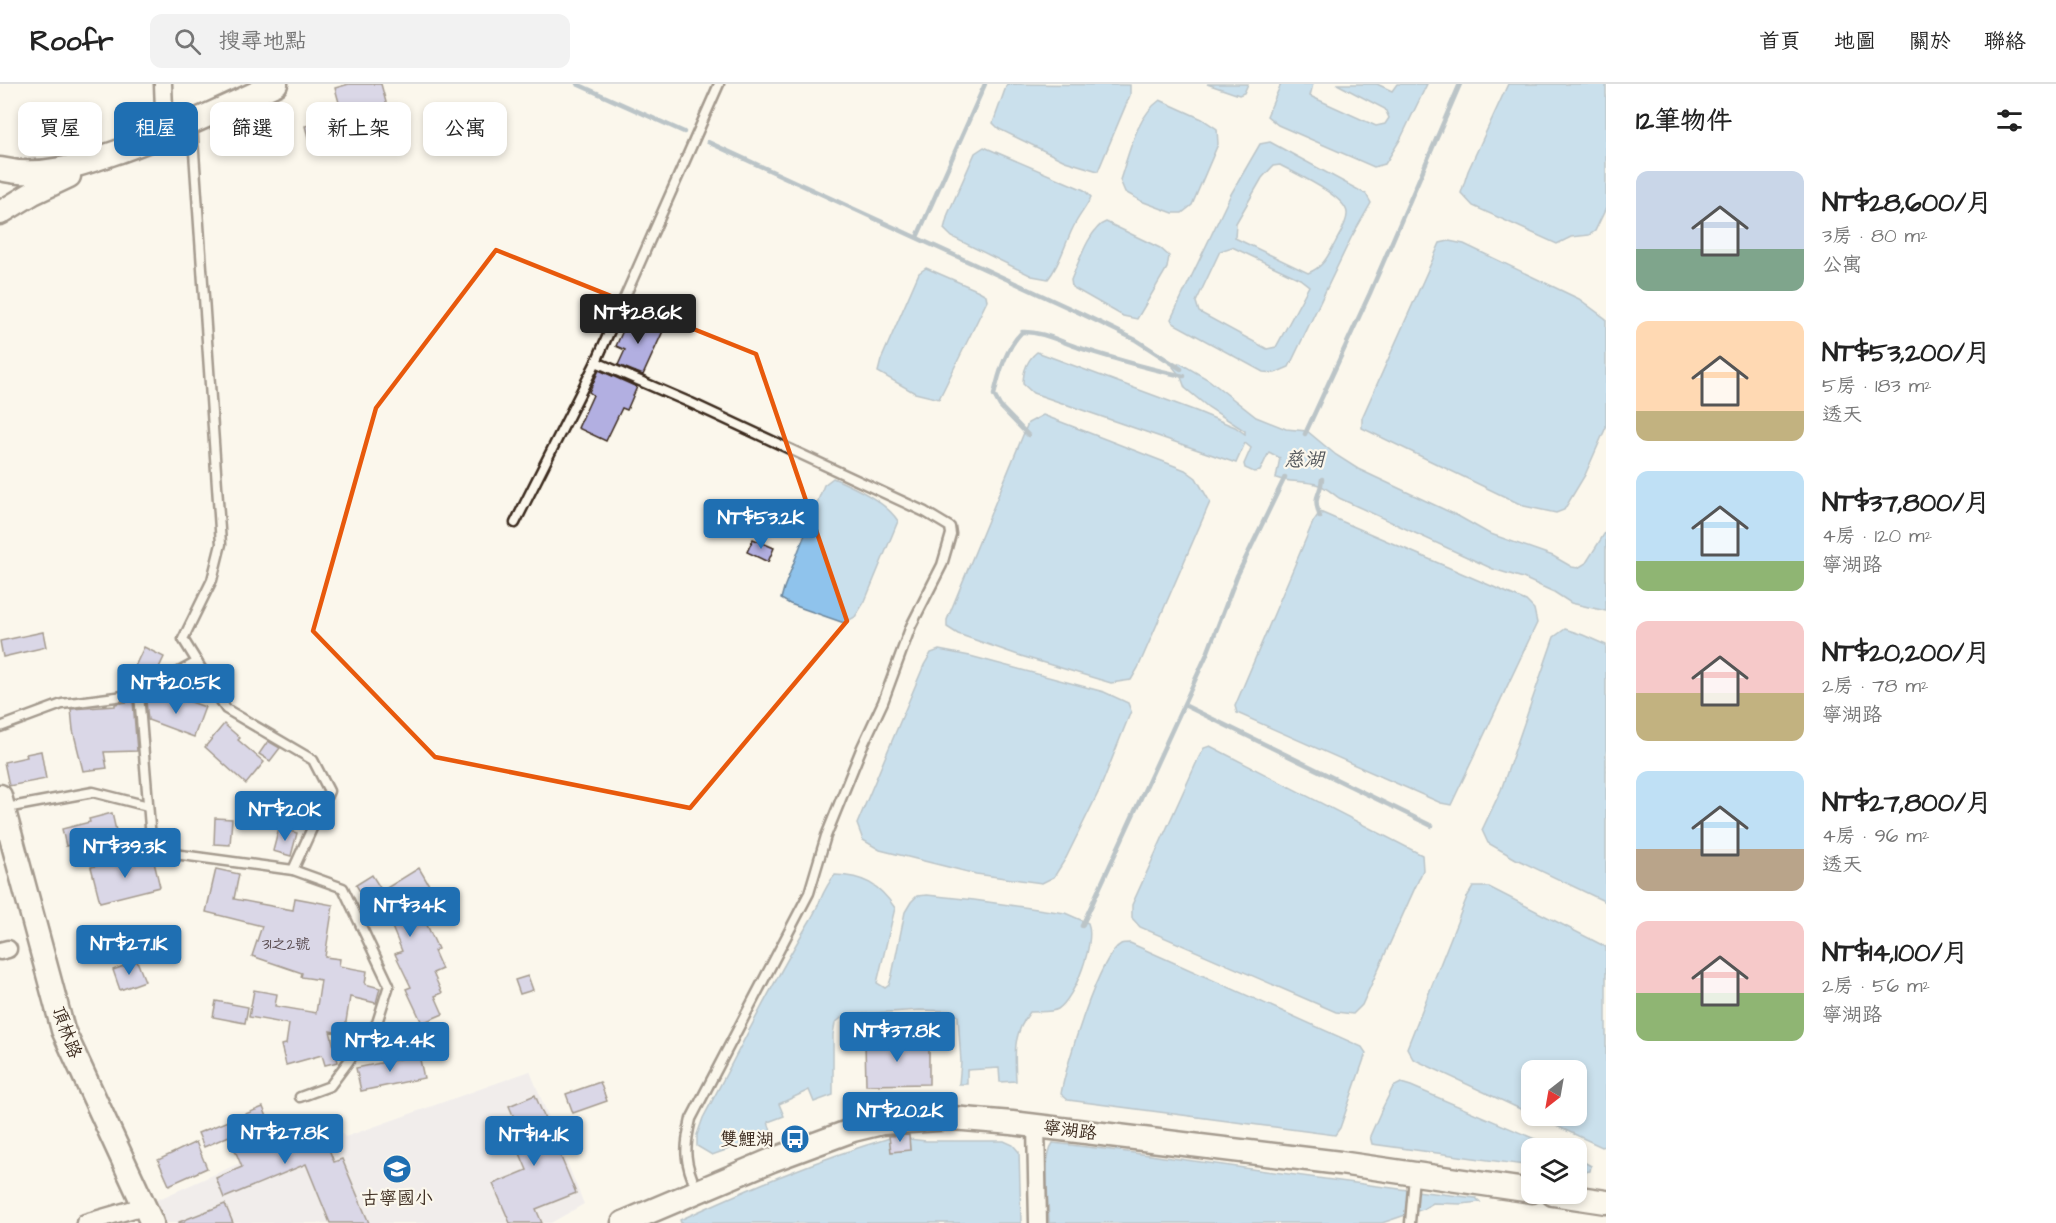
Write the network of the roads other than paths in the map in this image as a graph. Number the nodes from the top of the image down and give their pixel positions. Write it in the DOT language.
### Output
graph roads {
  1 [pos="163,84"];
  2 [pos="276,84"];
  3 [pos="719,84"];
  4 [pos="164,102"];
  5 [pos="198,120"];
  6 [pos="114,153"];
  7 [pos="194,156"];
  8 [pos="101,157"];
  9 [pos="0,170"];
  10 [pos="0,213"];
  11 [pos="596,362"];
  12 [pos="514,523"];
  13 [pos="196,662"];
  14 [pos="139,694"];
  15 [pos="0,727"];
  16 [pos="1,802"];
  17 [pos="148,806"];
  18 [pos="293,870"];
  19 [pos="300,1097"];
  20 [pos="1036,1126"];
  21 [pos="1414,1180"];
  22 [pos="697,1190"];
  23 [pos="1521,1190"];
  24 [pos="1587,1199"];
  25 [pos="1606,1202"];
  26 [pos="148,1215"];
  27 [pos="636,1220"];
  28 [pos="85,1223"];
  29 [pos="1038,1223"];
  30 [pos="1410,1223"];
  1 -- 4 [label="street"];
  2 -- 5 [label="main road"];
  3 -- 11 [label="lane"];
  6 -- 8 [label="main road"];
  7 -- 13 [label="lane"];
  8 -- 9 [label="main road"];
  8 -- 10 [label="main road"];
  11 -- 12 [label="lane"];
  11 -- 22 [label="lane"];
  13 -- 14 [label="lane"];
  13 -- 18 [label="lane"];
  14 -- 15 [label="lane"];
  14 -- 17 [label="lane"];
  16 -- 17 [label="lane"];
  16 -- 26 [label="main road, 頂林路"];
  17 -- 18 [label="lane"];
  18 -- 19 [label="lane"];
  20 -- 21 [label="main road, 寧湖路"];
  20 -- 22 [label="main road, 寧湖路"];
  20 -- 29 [label="street"];
  21 -- 23 [label="main road, 寧湖路"];
  21 -- 30 [label="lane"];
  22 -- 27 [label="main road, 寧湖路"];
  24 -- 25 [label="main road"];
  26 -- 28 [label="street"];
}
